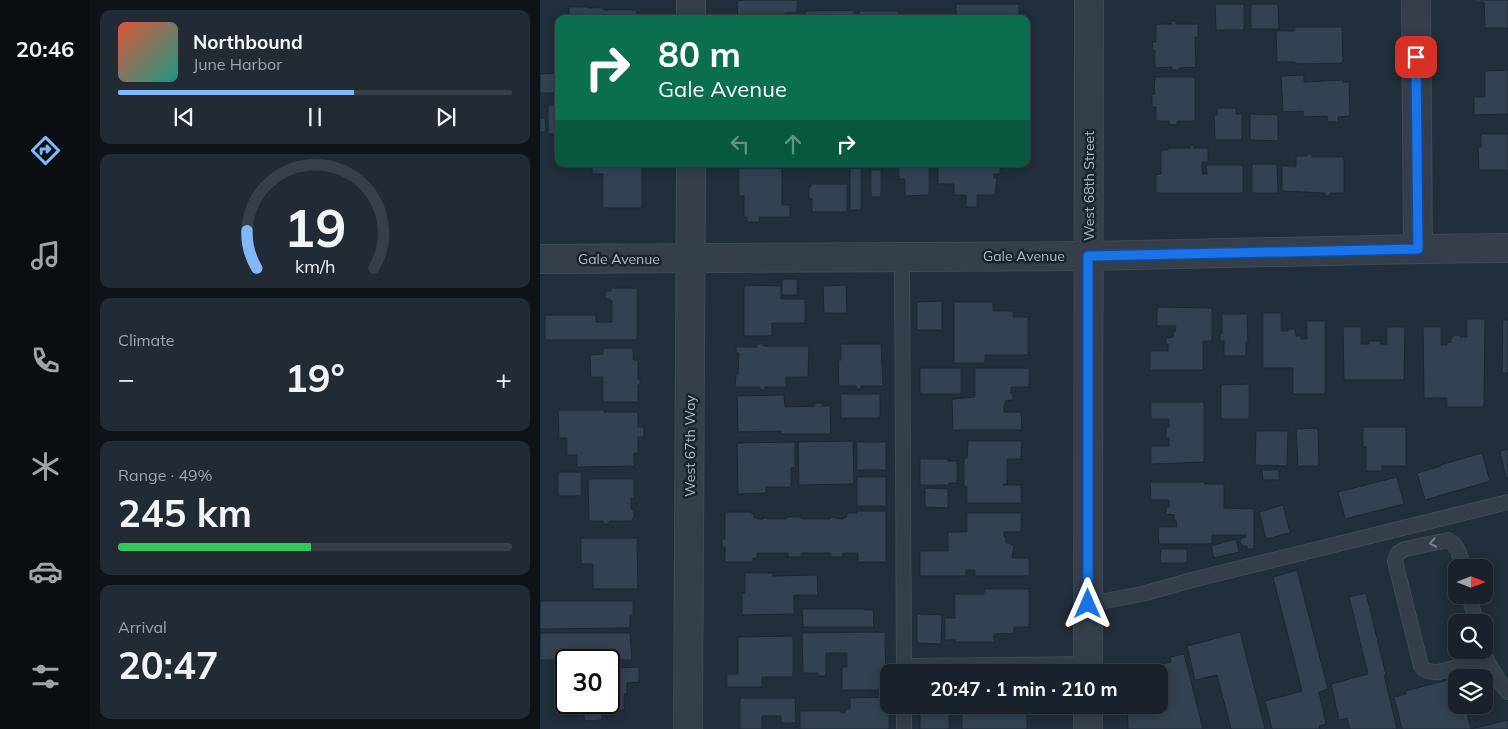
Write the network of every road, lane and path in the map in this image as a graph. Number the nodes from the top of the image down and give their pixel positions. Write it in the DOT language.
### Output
graph roads {
  1 [pos="691,0"];
  2 [pos="1089,0"];
  3 [pos="1416,0"];
  4 [pos="691,15"];
  5 [pos="691,167"];
  6 [pos="1508,248"];
  7 [pos="1418,249"];
  8 [pos="1088,256"];
  9 [pos="902,257"];
  10 [pos="540,259"];
  11 [pos="691,259"];
  12 [pos="1508,502"];
  13 [pos="1388,532"];
  14 [pos="1460,559"];
  15 [pos="1395,561"];
  16 [pos="1088,604"];
  17 [pos="1472,659"];
  18 [pos="1488,659"];
  19 [pos="904,664"];
  20 [pos="1088,664"];
  21 [pos="1508,692"];
  22 [pos="904,714"];
  23 [pos="1088,714"];
  24 [pos="688,729"];
  25 [pos="904,729"];
  26 [pos="1088,729"];
  1 -- 4 [label="street"];
  2 -- 8 [label="street, West 68th Street"];
  3 -- 7 [label="street"];
  5 -- 11 [label="street, West 67th Way"];
  6 -- 7 [label="street, Gale Avenue"];
  7 -- 8 [label="street, Gale Avenue"];
  8 -- 9 [label="street, Gale Avenue"];
  8 -- 16 [label="street, West 68th Street"];
  9 -- 11 [label="street, Gale Avenue"];
  9 -- 19 [label="lane"];
  10 -- 11 [label="street, Gale Avenue"];
  11 -- 24 [label="street, West 67th Way"];
  12 -- 13 [label="lane"];
  13 -- 15 [label="lane"];
  13 -- 16 [label="lane"];
  14 -- 15 [label="lane, one-way"];
  15 -- 17 [label="lane"];
  16 -- 20 [label="street, West 68th Street"];
  18 -- 21 [label="lane"];
  22 -- 25 [label="lane"];
  23 -- 26 [label="street"];
}
